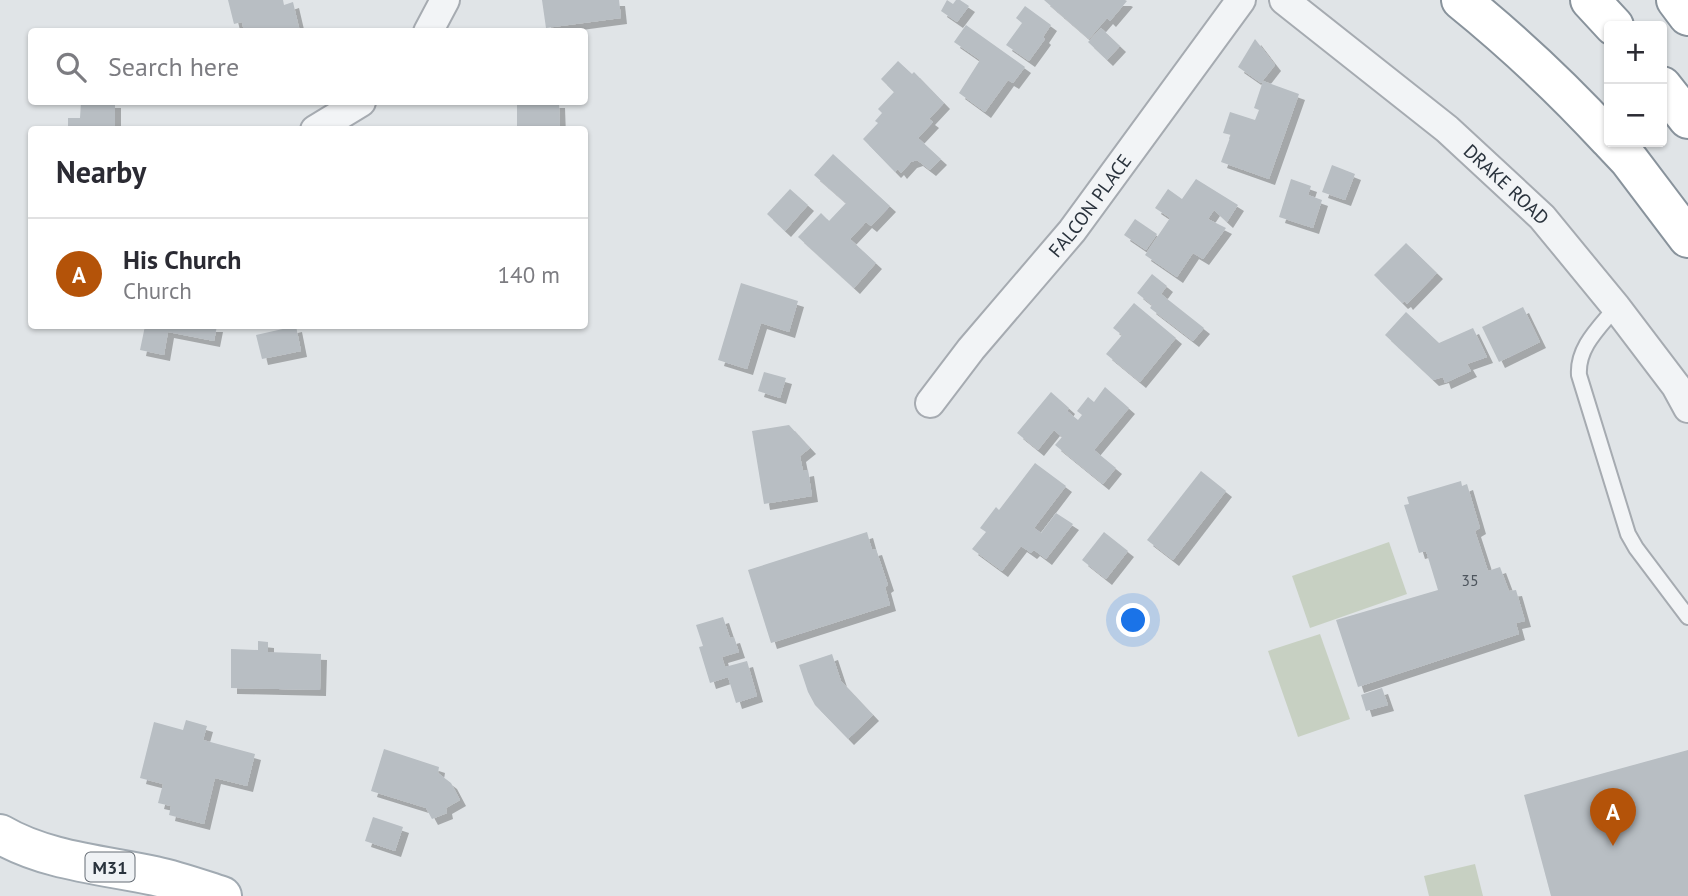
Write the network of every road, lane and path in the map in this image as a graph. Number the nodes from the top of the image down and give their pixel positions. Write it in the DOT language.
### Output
graph roads {
  1 [pos="444,0"];
  2 [pos="1241,0"];
  3 [pos="1284,0"];
  4 [pos="1461,0"];
  5 [pos="1590,0"];
  6 [pos="1676,0"];
  7 [pos="1688,16"];
  8 [pos="1609,21"];
  9 [pos="430,28"];
  10 [pos="1667,92"];
  11 [pos="356,105"];
  12 [pos="1688,119"];
  13 [pos="322,126"];
  14 [pos="1604,132"];
  15 [pos="1617,147"];
  16 [pos="1688,238"];
  17 [pos="1616,307"];
  18 [pos="930,403"];
  19 [pos="1688,408"];
  20 [pos="1688,617"];
  21 [pos="0,834"];
  22 [pos="222,896"];
  1 -- 9 [label="street"];
  2 -- 18 [label="street, FALCON PLACE"];
  3 -- 17 [label="street, DRAKE ROAD"];
  4 -- 14 [label="main road"];
  5 -- 8 [label="main road"];
  6 -- 7 [label="main road"];
  10 -- 12 [label="main road"];
  11 -- 13 [label="street"];
  15 -- 16 [label="main road"];
  17 -- 19 [label="street, DRAKE ROAD"];
  17 -- 20 [label="lane"];
  21 -- 22 [label="main road, M31"];
}
